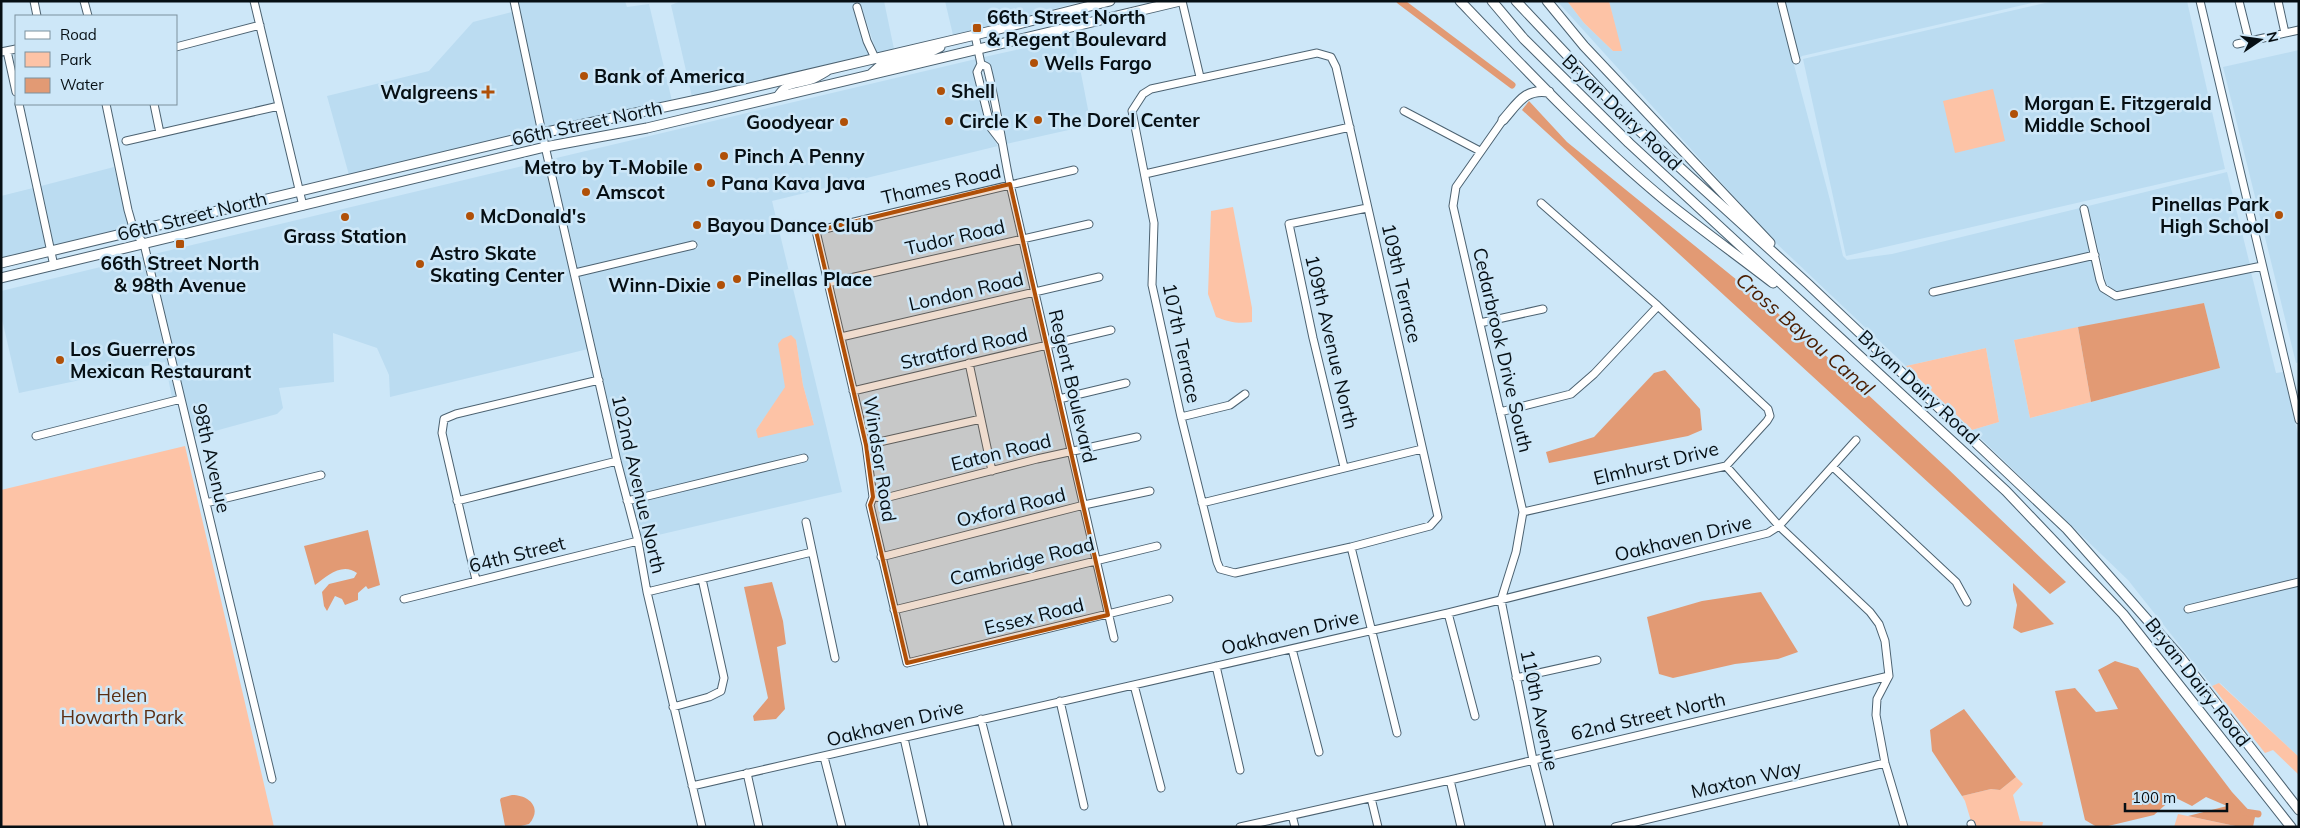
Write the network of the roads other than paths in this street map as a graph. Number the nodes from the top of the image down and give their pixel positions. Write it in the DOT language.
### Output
graph roads {
  1 [pos="34,1"];
  2 [pos="84,1"];
  3 [pos="254,1"];
  4 [pos="514,1"];
  5 [pos="1110,1"];
  6 [pos="1181,1"];
  7 [pos="1460,1"];
  8 [pos="1466,1"];
  9 [pos="1492,1"];
  10 [pos="1516,1"];
  11 [pos="1548,1"];
  12 [pos="1781,1"];
  13 [pos="2200,1"];
  14 [pos="2239,1"];
  15 [pos="2278,1"];
  16 [pos="857,7"];
  17 [pos="1470,12"];
  18 [pos="37,15"];
  19 [pos="88,15"];
  20 [pos="260,26"];
  21 [pos="2299,30"];
  22 [pos="2285,33"];
  23 [pos="975,35"];
  24 [pos="2250,41"];
  25 [pos="943,43"];
  26 [pos="2237,44"];
  27 [pos="178,46"];
  28 [pos="978,48"];
  29 [pos="4,52"];
  30 [pos="875,58"];
  31 [pos="1796,60"];
  32 [pos="981,64"];
  33 [pos="839,67"];
  34 [pos="870,75"];
  35 [pos="1200,77"];
  36 [pos="15,89"];
  37 [pos="1549,92"];
  38 [pos="777,97"];
  39 [pos="19,105"];
  40 [pos="106,105"];
  41 [pos="154,105"];
  42 [pos="279,106"];
  43 [pos="1404,111"];
  44 [pos="1503,120"];
  45 [pos="1350,127"];
  46 [pos="542,132"];
  47 [pos="160,133"];
  48 [pos="126,141"];
  49 [pos="1001,141"];
  50 [pos="545,147"];
  51 [pos="1480,151"];
  52 [pos="1074,170"];
  53 [pos="1146,174"];
  54 [pos="1010,184"];
  55 [pos="299,191"];
  56 [pos="1541,204"];
  57 [pos="302,206"];
  58 [pos="1367,208"];
  59 [pos="2084,209"];
  60 [pos="1089,224"];
  61 [pos="134,231"];
  62 [pos="816,231"];
  63 [pos="1023,238"];
  64 [pos="144,244"];
  65 [pos="693,245"];
  66 [pos="51,251"];
  67 [pos="2094,255"];
  68 [pos="1,263"];
  69 [pos="54,266"];
  70 [pos="2262,266"];
  71 [pos="575,273"];
  72 [pos="1099,277"];
  73 [pos="1,278"];
  74 [pos="828,283"];
  75 [pos="1808,284"];
  76 [pos="1035,291"];
  77 [pos="1933,292"];
  78 [pos="1658,306"];
  79 [pos="1543,309"];
  80 [pos="1480,322"];
  81 [pos="1829,326"];
  82 [pos="1111,330"];
  83 [pos="841,337"];
  84 [pos="1046,345"];
  85 [pos="969,363"];
  86 [pos="599,380"];
  87 [pos="1126,383"];
  88 [pos="853,391"];
  89 [pos="1245,394"];
  90 [pos="181,399"];
  91 [pos="1059,399"];
  92 [pos="1500,412"];
  93 [pos="1181,417"];
  94 [pos="981,418"];
  95 [pos="2299,420"];
  96 [pos="36,436"];
  97 [pos="1137,437"];
  98 [pos="1856,440"];
  99 [pos="866,445"];
  100 [pos="1422,449"];
  101 [pos="1073,452"];
  102 [pos="804,458"];
  103 [pos="617,461"];
  104 [pos="1726,466"];
  105 [pos="1344,467"];
  106 [pos="1833,467"];
  107 [pos="992,471"];
  108 [pos="321,475"];
  109 [pos="1150,491"];
  110 [pos="873,497"];
  111 [pos="457,501"];
  112 [pos="627,501"];
  113 [pos="1202,502"];
  114 [pos="206,503"];
  115 [pos="1084,505"];
  116 [pos="1523,512"];
  117 [pos="806,522"];
  118 [pos="1779,526"];
  119 [pos="638,541"];
  120 [pos="1158,546"];
  121 [pos="1351,547"];
  122 [pos="812,552"];
  123 [pos="881,557"];
  124 [pos="1096,560"];
  125 [pos="702,579"];
  126 [pos="476,580"];
  127 [pos="2299,582"];
  128 [pos="647,592"];
  129 [pos="404,598"];
  130 [pos="1169,599"];
  131 [pos="1501,600"];
  132 [pos="1967,602"];
  133 [pos="2188,609"];
  134 [pos="894,610"];
  135 [pos="1448,613"];
  136 [pos="1108,615"];
  137 [pos="1372,630"];
  138 [pos="1114,638"];
  139 [pos="1292,649"];
  140 [pos="835,658"];
  141 [pos="1597,660"];
  142 [pos="907,664"];
  143 [pos="1216,666"];
  144 [pos="1889,676"];
  145 [pos="1516,678"];
  146 [pos="1134,685"];
  147 [pos="1060,702"];
  148 [pos="673,707"];
  149 [pos="1475,716"];
  150 [pos="981,719"];
  151 [pos="1397,733"];
  152 [pos="904,738"];
  153 [pos="1319,752"];
  154 [pos="824,757"];
  155 [pos="1533,760"];
  156 [pos="1885,763"];
  157 [pos="1240,770"];
  158 [pos="747,773"];
  159 [pos="272,779"];
  160 [pos="1450,780"];
  161 [pos="692,786"];
  162 [pos="1161,788"];
  163 [pos="1371,798"];
  164 [pos="1084,806"];
  165 [pos="2299,810"];
  166 [pos="1292,815"];
  167 [pos="1008,825"];
  168 [pos="702,827"];
  169 [pos="759,827"];
  170 [pos="842,827"];
  171 [pos="924,827"];
  172 [pos="1240,827"];
  173 [pos="1295,827"];
  174 [pos="1378,827"];
  175 [pos="1460,827"];
  176 [pos="1550,827"];
  177 [pos="1615,827"];
  178 [pos="1904,827"];
  179 [pos="2291,827"];
  1 -- 18 [label="street"];
  2 -- 19 [label="street"];
  3 -- 20 [label="street"];
  4 -- 46 [label="street, 102nd Avenue North"];
  5 -- 23 [label="main road, 66th Street North"];
  6 -- 28 [label="main road, 66th Street North"];
  6 -- 35 [label="street"];
  7 -- 17 [label="main road"];
  8 -- 17 [label="main road"];
  9 -- 81 [label="main road, Bryan Dairy Road"];
  10 -- 75 [label="main road, Bryan Dairy Road"];
  11 -- 75 [label="main road"];
  12 -- 31 [label="street"];
  13 -- 70 [label="street"];
  14 -- 24 [label="street"];
  15 -- 22 [label="street"];
  16 -- 30 [label="street"];
  17 -- 37 [label="main road"];
  20 -- 27 [label="street"];
  20 -- 42 [label="street"];
  21 -- 22 [label="street"];
  22 -- 24 [label="street"];
  23 -- 25 [label="main road, 66th Street North"];
  23 -- 28 [label="street, Regent Boulevard"];
  24 -- 26 [label="street"];
  25 -- 30 [label="main road, 66th Street North"];
  25 -- 34 [label="main road"];
  28 -- 32 [label="street, Regent Boulevard"];
  28 -- 34 [label="main road, 66th Street North"];
  29 -- 36 [label="street"];
  30 -- 33 [label="main road, 66th Street North"];
  32 -- 49 [label="street, Regent Boulevard"];
  32 -- 49 [label="street, Regent Boulevard"];
  33 -- 38 [label="street"];
  33 -- 46 [label="main road, 66th Street North"];
  34 -- 38 [label="main road, 66th Street North"];
  35 -- 45 [label="street, 109th Terrace"];
  35 -- 53 [label="street, 107th Terrace"];
  37 -- 44 [label="main road"];
  37 -- 81 [label="main road"];
  38 -- 50 [label="main road, 66th Street North"];
  39 -- 66 [label="street"];
  40 -- 61 [label="street, 98th Avenue"];
  41 -- 47 [label="street"];
  42 -- 47 [label="street"];
  42 -- 55 [label="street"];
  43 -- 51 [label="street"];
  44 -- 51 [label="street, Cedarbrook Drive South"];
  45 -- 53 [label="street"];
  45 -- 58 [label="street, 109th Terrace"];
  46 -- 50 [label="street, 102nd Avenue North"];
  46 -- 55 [label="main road, 66th Street North"];
  47 -- 48 [label="street"];
  49 -- 54 [label="street, Regent Boulevard"];
  50 -- 57 [label="main road, 66th Street North"];
  50 -- 71 [label="street, 102nd Avenue North"];
  51 -- 80 [label="street, Cedarbrook Drive South"];
  52 -- 54 [label="street, Thames Road"];
  53 -- 93 [label="street, 107th Terrace"];
  54 -- 62 [label="street, Thames Road"];
  54 -- 63 [label="street, Regent Boulevard"];
  55 -- 57 [label="street"];
  55 -- 61 [label="main road, 66th Street North"];
  56 -- 78 [label="street"];
  57 -- 64 [label="main road, 66th Street North"];
  58 -- 100 [label="street, 109th Terrace"];
  58 -- 105 [label="street, 109th Avenue North"];
  59 -- 67 [label="street"];
  60 -- 63 [label="street, Tudor Road"];
  61 -- 64 [label="street, 98th Avenue"];
  61 -- 66 [label="main road, 66th Street North"];
  62 -- 74 [label="street, Windsor Road"];
  63 -- 74 [label="street, Tudor Road"];
  63 -- 76 [label="street, Regent Boulevard"];
  64 -- 69 [label="main road, 66th Street North"];
  64 -- 90 [label="street, 98th Avenue"];
  65 -- 71 [label="street"];
  66 -- 68 [label="main road, 66th Street North"];
  66 -- 69 [label="street"];
  67 -- 70 [label="street"];
  67 -- 77 [label="street"];
  69 -- 73 [label="main road, 66th Street North"];
  70 -- 95 [label="street"];
  71 -- 86 [label="street, 102nd Avenue North"];
  72 -- 76 [label="street, London Road"];
  74 -- 83 [label="street, Windsor Road"];
  75 -- 165 [label="main road, Bryan Dairy Road"];
  76 -- 83 [label="street, London Road"];
  76 -- 84 [label="street, Regent Boulevard"];
  78 -- 92 [label="street"];
  78 -- 104 [label="street, Elmhurst Drive"];
  79 -- 80 [label="street"];
  80 -- 92 [label="street, Cedarbrook Drive South"];
  81 -- 179 [label="main road, Bryan Dairy Road"];
  82 -- 84 [label="street, Stratford Road"];
  83 -- 88 [label="street, Windsor Road"];
  84 -- 85 [label="street, Stratford Road"];
  84 -- 91 [label="street, Regent Boulevard"];
  85 -- 88 [label="street, Stratford Road"];
  85 -- 94 [label="street"];
  86 -- 103 [label="street, 102nd Avenue North"];
  86 -- 111 [label="street"];
  87 -- 91 [label="street"];
  88 -- 99 [label="street, Windsor Road"];
  89 -- 93 [label="street"];
  90 -- 96 [label="street"];
  90 -- 114 [label="street, 98th Avenue"];
  91 -- 101 [label="street, Regent Boulevard"];
  92 -- 116 [label="street, Cedarbrook Drive South"];
  93 -- 113 [label="street, 107th Terrace"];
  94 -- 99 [label="street"];
  94 -- 107 [label="street"];
  97 -- 101 [label="street, Eaton Road"];
  98 -- 106 [label="street, Oakhaven Drive"];
  99 -- 110 [label="street, Windsor Road"];
  100 -- 105 [label="street"];
  100 -- 121 [label="street, 109th Terrace"];
  101 -- 107 [label="street, Eaton Road"];
  101 -- 115 [label="street, Regent Boulevard"];
  102 -- 112 [label="street"];
  103 -- 111 [label="street"];
  103 -- 112 [label="street, 102nd Avenue North"];
  104 -- 116 [label="street, Elmhurst Drive"];
  104 -- 118 [label="street"];
  105 -- 113 [label="street"];
  106 -- 118 [label="street, Oakhaven Drive"];
  106 -- 132 [label="street"];
  107 -- 110 [label="street, Eaton Road"];
  108 -- 114 [label="street"];
  109 -- 115 [label="street, Oxford Road"];
  110 -- 123 [label="street, Windsor Road"];
  111 -- 126 [label="street"];
  112 -- 119 [label="street, 102nd Avenue North"];
  113 -- 121 [label="street, 107th Terrace"];
  114 -- 159 [label="street, 98th Avenue"];
  115 -- 123 [label="street, Oxford Road"];
  115 -- 124 [label="street, Regent Boulevard"];
  116 -- 131 [label="street, Cedarbrook Drive South"];
  117 -- 122 [label="street"];
  118 -- 131 [label="street, Oakhaven Drive"];
  118 -- 144 [label="street"];
  119 -- 126 [label="street, 64th Street"];
  119 -- 128 [label="street, 102nd Avenue North"];
  120 -- 124 [label="street, Cambridge Road"];
  121 -- 137 [label="street"];
  122 -- 125 [label="street"];
  122 -- 140 [label="street"];
  123 -- 134 [label="street, Windsor Road"];
  124 -- 134 [label="street, Cambridge Road"];
  124 -- 136 [label="street, Regent Boulevard"];
  125 -- 128 [label="street"];
  125 -- 148 [label="street"];
  126 -- 129 [label="street, 64th Street"];
  127 -- 133 [label="street"];
  128 -- 148 [label="street, 102nd Avenue North"];
  130 -- 136 [label="street, Essex Road"];
  131 -- 135 [label="street, Oakhaven Drive"];
  131 -- 145 [label="street, 110th Avenue"];
  134 -- 142 [label="street, Windsor Road"];
  135 -- 137 [label="street, Oakhaven Drive"];
  135 -- 149 [label="street"];
  136 -- 138 [label="street, Regent Boulevard"];
  136 -- 142 [label="street, Essex Road"];
  137 -- 139 [label="street, Oakhaven Drive"];
  137 -- 151 [label="street"];
  139 -- 143 [label="street, Oakhaven Drive"];
  139 -- 153 [label="street"];
  141 -- 145 [label="street"];
  143 -- 146 [label="street, Oakhaven Drive"];
  143 -- 157 [label="street"];
  144 -- 155 [label="street, 62nd Street North"];
  144 -- 156 [label="street"];
  145 -- 155 [label="street, 110th Avenue"];
  146 -- 147 [label="street, Oakhaven Drive"];
  146 -- 162 [label="street"];
  147 -- 150 [label="street, Oakhaven Drive"];
  147 -- 164 [label="street"];
  148 -- 161 [label="street, 102nd Avenue North"];
  150 -- 152 [label="street, Oakhaven Drive"];
  150 -- 167 [label="street"];
  152 -- 154 [label="street, Oakhaven Drive"];
  152 -- 171 [label="street"];
  154 -- 158 [label="street, Oakhaven Drive"];
  154 -- 170 [label="street"];
  155 -- 160 [label="street, 62nd Street North"];
  155 -- 176 [label="street, 110th Avenue"];
  156 -- 177 [label="street, Maxton Way"];
  156 -- 178 [label="street"];
  158 -- 161 [label="street, Oakhaven Drive"];
  158 -- 169 [label="street"];
  160 -- 163 [label="street, 62nd Street North"];
  160 -- 175 [label="street"];
  161 -- 168 [label="street, 102nd Avenue North"];
  163 -- 166 [label="street, 62nd Street North"];
  163 -- 174 [label="street"];
  166 -- 172 [label="street, 62nd Street North"];
  166 -- 173 [label="street"];
}
